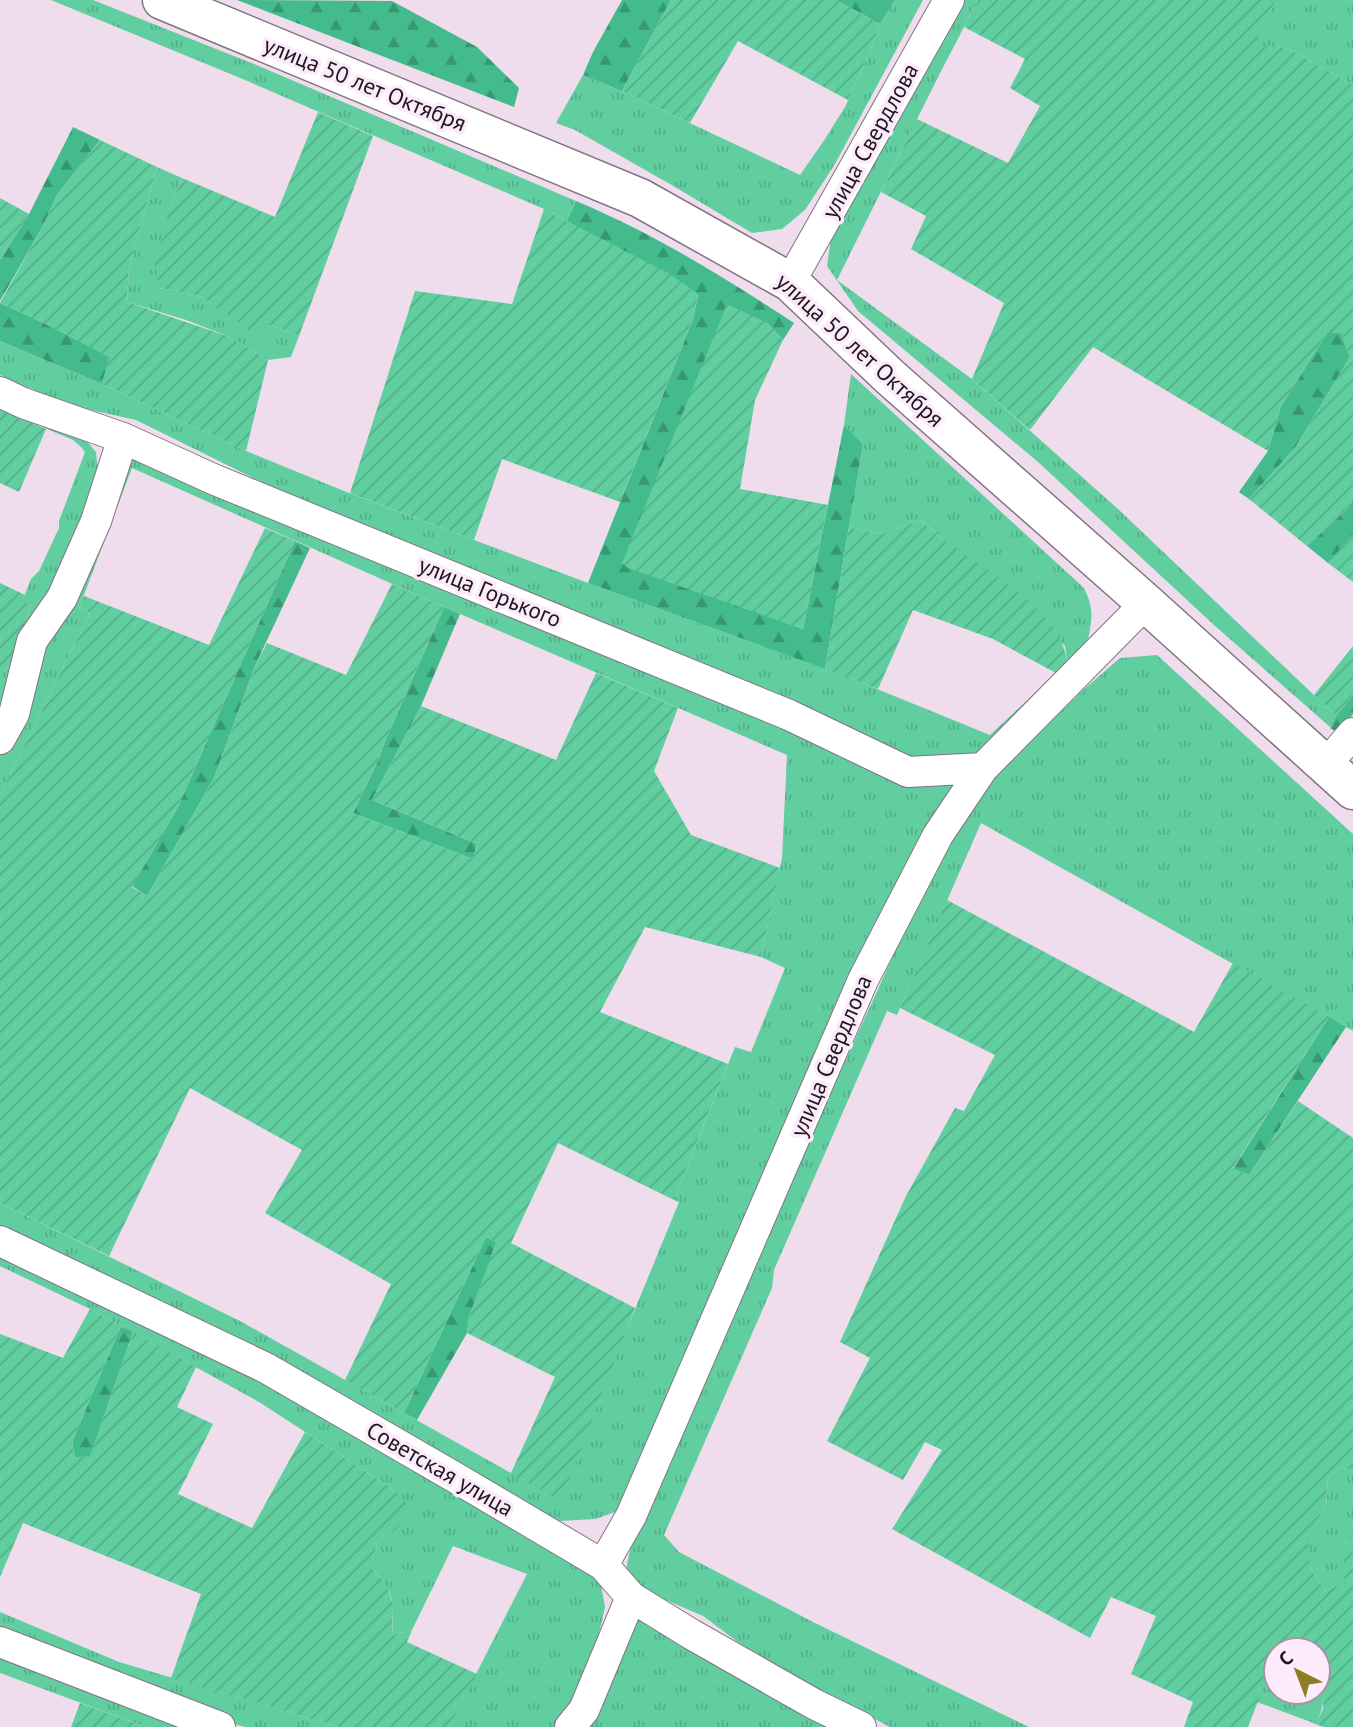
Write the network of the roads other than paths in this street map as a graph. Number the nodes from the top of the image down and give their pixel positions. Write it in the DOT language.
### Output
graph roads {
  1 [pos="162,0"];
  2 [pos="949,0"];
  3 [pos="790,282"];
  4 [pos="0,392"];
  5 [pos="123,438"];
  6 [pos="1146,603"];
  7 [pos="1353,733"];
  8 [pos="0,739"];
  9 [pos="983,768"];
  10 [pos="1339,777"];
  11 [pos="0,1241"];
  12 [pos="603,1565"];
  13 [pos="631,1597"];
  14 [pos="0,1642"];
  15 [pos="220,1727"];
  16 [pos="570,1727"];
  17 [pos="861,1727"];
  1 -- 3 [label="main road, улица 50 лет Октября"];
  2 -- 3 [label="street, улица Свердлова"];
  3 -- 6 [label="main road, улица 50 лет Октября"];
  4 -- 5 [label="street, улица Горького"];
  5 -- 8 [label="street"];
  5 -- 9 [label="street, улица Горького"];
  6 -- 9 [label="street, улица Свердлова"];
  6 -- 10 [label="main road, улица 50 лет Октября"];
  7 -- 10 [label="street"];
  9 -- 12 [label="street, улица Свердлова"];
  11 -- 12 [label="street, Советская улица"];
  12 -- 13 [label="street, Советская улица"];
  13 -- 16 [label="street"];
  13 -- 17 [label="street, Советская улица"];
  14 -- 15 [label="street"];
}
